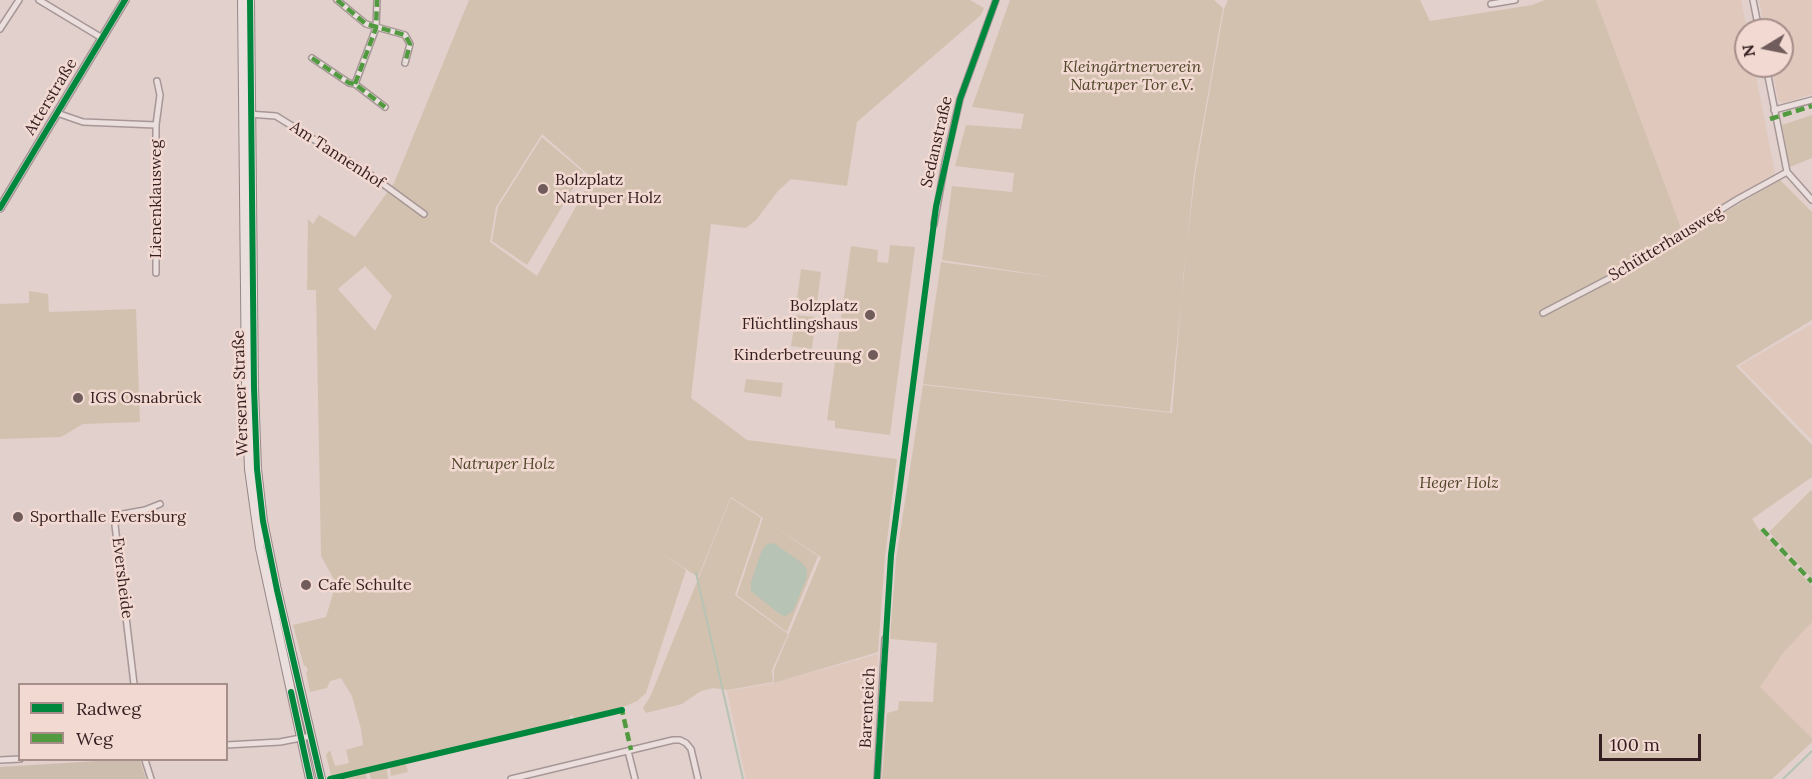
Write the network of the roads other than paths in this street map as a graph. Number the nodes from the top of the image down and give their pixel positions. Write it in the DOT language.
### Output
graph roads {
  1 [pos="20,0"];
  2 [pos="39,0"];
  3 [pos="125,0"];
  4 [pos="242,0"];
  5 [pos="250,0"];
  6 [pos="337,0"];
  7 [pos="377,0"];
  8 [pos="996,0"];
  9 [pos="1515,0"];
  10 [pos="1753,0"];
  11 [pos="1491,4"];
  12 [pos="1757,18"];
  13 [pos="376,28"];
  14 [pos="0,29"];
  15 [pos="102,38"];
  16 [pos="312,58"];
  17 [pos="405,63"];
  18 [pos="1768,78"];
  19 [pos="157,81"];
  20 [pos="356,84"];
  21 [pos="1812,100"];
  22 [pos="386,107"];
  23 [pos="1774,110"];
  24 [pos="57,113"];
  25 [pos="247,114"];
  26 [pos="156,125"];
  27 [pos="1787,172"];
  28 [pos="1812,200"];
  29 [pos="0,208"];
  30 [pos="424,214"];
  31 [pos="934,224"];
  32 [pos="156,273"];
  33 [pos="1543,313"];
  34 [pos="160,504"];
  35 [pos="885,639"];
  36 [pos="134,683"];
  37 [pos="311,736"];
  38 [pos="300,739"];
  39 [pos="228,745"];
  40 [pos="628,751"];
  41 [pos="18,759"];
  42 [pos="0,760"];
  43 [pos="146,761"];
  44 [pos="151,779"];
  45 [pos="310,779"];
  46 [pos="321,779"];
  47 [pos="511,779"];
  48 [pos="635,779"];
  49 [pos="698,779"];
  50 [pos="877,779"];
  1 -- 14 [label="street"];
  2 -- 15 [label="street"];
  3 -- 15 [label="street, Atterstraße"];
  4 -- 25 [label="main road, Wersener Straße"];
  5 -- 25 [label="main road, Wersener Straße"];
  6 -- 13 [label="street"];
  7 -- 13 [label="street"];
  8 -- 31 [label="street, Sedanstraße"];
  9 -- 11 [label="street"];
  10 -- 12 [label="street"];
  13 -- 17 [label="street"];
  13 -- 20 [label="street"];
  15 -- 24 [label="street, Atterstraße"];
  16 -- 20 [label="street"];
  18 -- 23 [label="street"];
  19 -- 26 [label="street, Lienenklausweg"];
  20 -- 22 [label="street"];
  21 -- 23 [label="street"];
  23 -- 27 [label="street"];
  24 -- 26 [label="street"];
  24 -- 29 [label="street, Atterstraße"];
  25 -- 30 [label="street, Am Tannenhof"];
  25 -- 37 [label="main road, Wersener Straße"];
  25 -- 38 [label="main road, Wersener Straße"];
  26 -- 32 [label="street, Lienenklausweg"];
  27 -- 28 [label="street"];
  27 -- 33 [label="street, Schütterhausweg"];
  34 -- 36 [label="street, Eversheide"];
  35 -- 50 [label="street, Barenteich"];
  37 -- 38 [label="street"];
  37 -- 46 [label="main road, Wersener Straße"];
  38 -- 39 [label="street"];
  38 -- 45 [label="main road, Wersener Straße"];
  40 -- 47 [label="street"];
  40 -- 48 [label="street"];
  40 -- 49 [label="street"];
  41 -- 42 [label="street"];
  43 -- 44 [label="street"];
}
